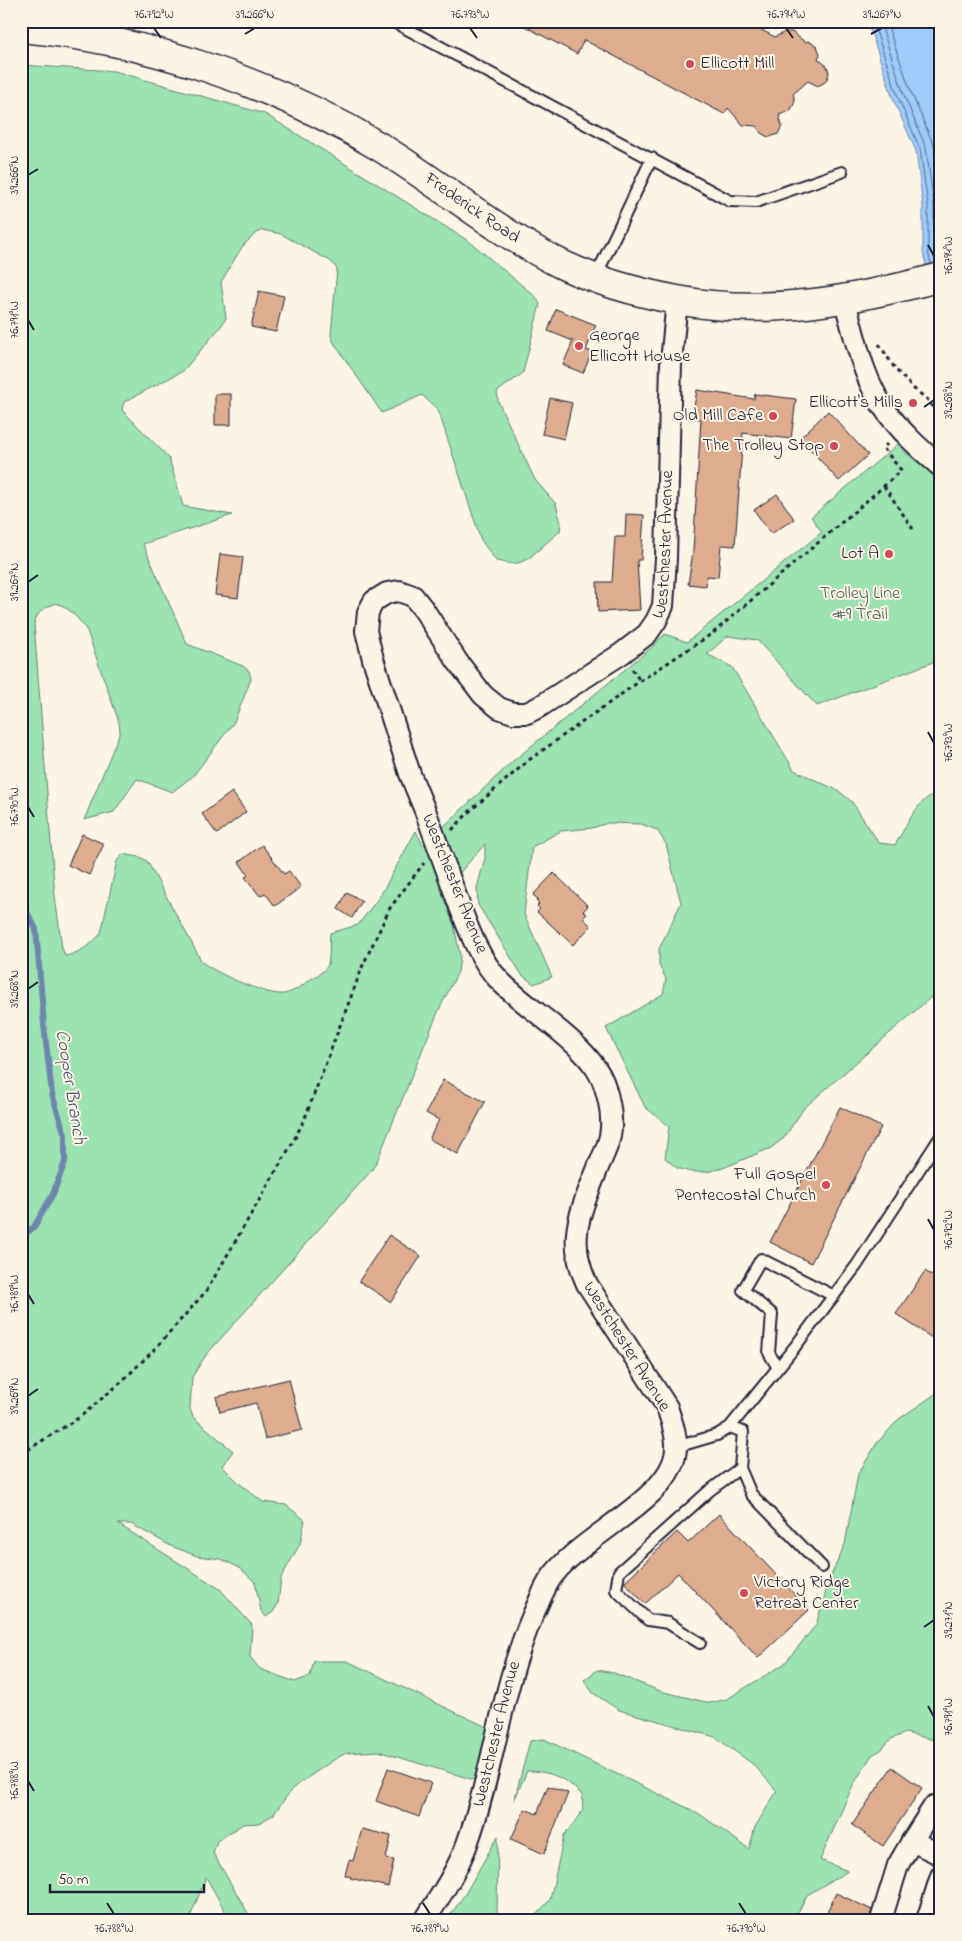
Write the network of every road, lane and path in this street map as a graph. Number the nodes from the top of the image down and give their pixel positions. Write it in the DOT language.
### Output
graph roads {
  1 [pos="392,21"];
  2 [pos="21,28"];
  3 [pos="652,158"];
  4 [pos="842,172"];
  5 [pos="595,277"];
  6 [pos="941,277"];
  7 [pos="844,299"];
  8 [pos="676,300"];
  9 [pos="876,337"];
  10 [pos="941,418"];
  11 [pos="892,440"];
  12 [pos="941,466"];
  13 [pos="884,486"];
  14 [pos="913,529"];
  15 [pos="446,836"];
  16 [pos="428,858"];
  17 [pos="941,1136"];
  18 [pos="834,1296"];
  19 [pos="778,1368"];
  20 [pos="730,1427"];
  21 [pos="676,1447"];
  22 [pos="21,1454"];
  23 [pos="740,1468"];
  24 [pos="822,1567"];
  25 [pos="700,1643"];
  26 [pos="934,1806"];
  27 [pos="912,1840"];
  28 [pos="941,1854"];
  29 [pos="941,1876"];
  30 [pos="425,1920"];
  31 [pos="881,1920"];
  32 [pos="927,1920"];
  1 -- 3 [label="lane"];
  2 -- 5 [label="main road, Frederick Road"];
  3 -- 4 [label="lane"];
  3 -- 5 [label="lane"];
  5 -- 8 [label="main road, Frederick Road"];
  6 -- 7 [label="main road, Frederick Road"];
  7 -- 8 [label="main road, Frederick Road"];
  7 -- 12 [label="street"];
  8 -- 21 [label="street, Westchester Avenue, bridge"];
  9 -- 10 [label="path"];
  11 -- 13 [label="path"];
  13 -- 14 [label="path"];
  13 -- 15 [label="path"];
  16 -- 22 [label="path"];
  17 -- 18 [label="lane"];
  18 -- 19 [label="lane"];
  18 -- 19 [label="lane"];
  19 -- 20 [label="lane"];
  20 -- 21 [label="lane"];
  20 -- 23 [label="lane"];
  21 -- 30 [label="street, Westchester Avenue"];
  23 -- 24 [label="lane"];
  23 -- 25 [label="lane"];
  26 -- 27 [label="street"];
  27 -- 28 [label="street"];
  27 -- 31 [label="street"];
  29 -- 32 [label="street"];
}
